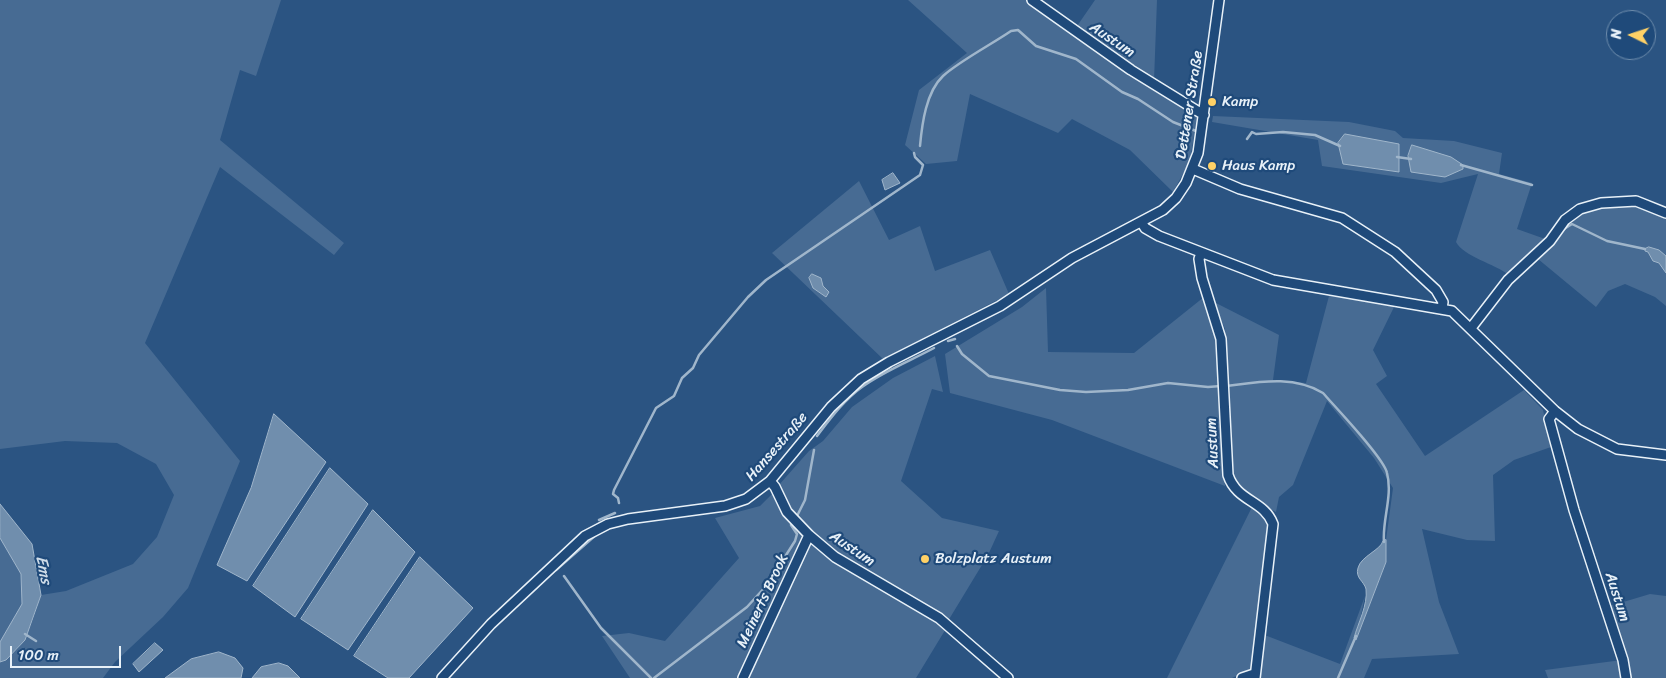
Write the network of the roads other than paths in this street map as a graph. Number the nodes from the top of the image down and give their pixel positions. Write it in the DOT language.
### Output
graph roads {
  1 [pos="1032,0"];
  2 [pos="1219,0"];
  3 [pos="1204,115"];
  4 [pos="1193,169"];
  5 [pos="1666,213"];
  6 [pos="1142,223"];
  7 [pos="1201,253"];
  8 [pos="1442,308"];
  9 [pos="1471,328"];
  10 [pos="1555,411"];
  11 [pos="1666,455"];
  12 [pos="770,481"];
  13 [pos="809,536"];
  14 [pos="1254,676"];
  15 [pos="442,678"];
  16 [pos="743,678"];
  17 [pos="1008,678"];
  18 [pos="1242,678"];
  19 [pos="1626,678"];
  1 -- 3 [label="street, Austum"];
  2 -- 3 [label="street, Dettener Straße"];
  3 -- 4 [label="street, Dettener Straße"];
  4 -- 6 [label="street, Dettener Straße"];
  4 -- 8 [label="street"];
  5 -- 9 [label="street"];
  6 -- 7 [label="street"];
  6 -- 12 [label="street, Hansestraße"];
  7 -- 8 [label="street"];
  7 -- 14 [label="street, Austum"];
  8 -- 9 [label="street"];
  9 -- 10 [label="street"];
  10 -- 11 [label="street"];
  10 -- 19 [label="street, Austum"];
  12 -- 13 [label="street, Austum"];
  12 -- 15 [label="street, Hansestraße"];
  13 -- 16 [label="street, Meinerts Brook"];
  13 -- 17 [label="street, Austum"];
  14 -- 18 [label="street, Austum"];
}
